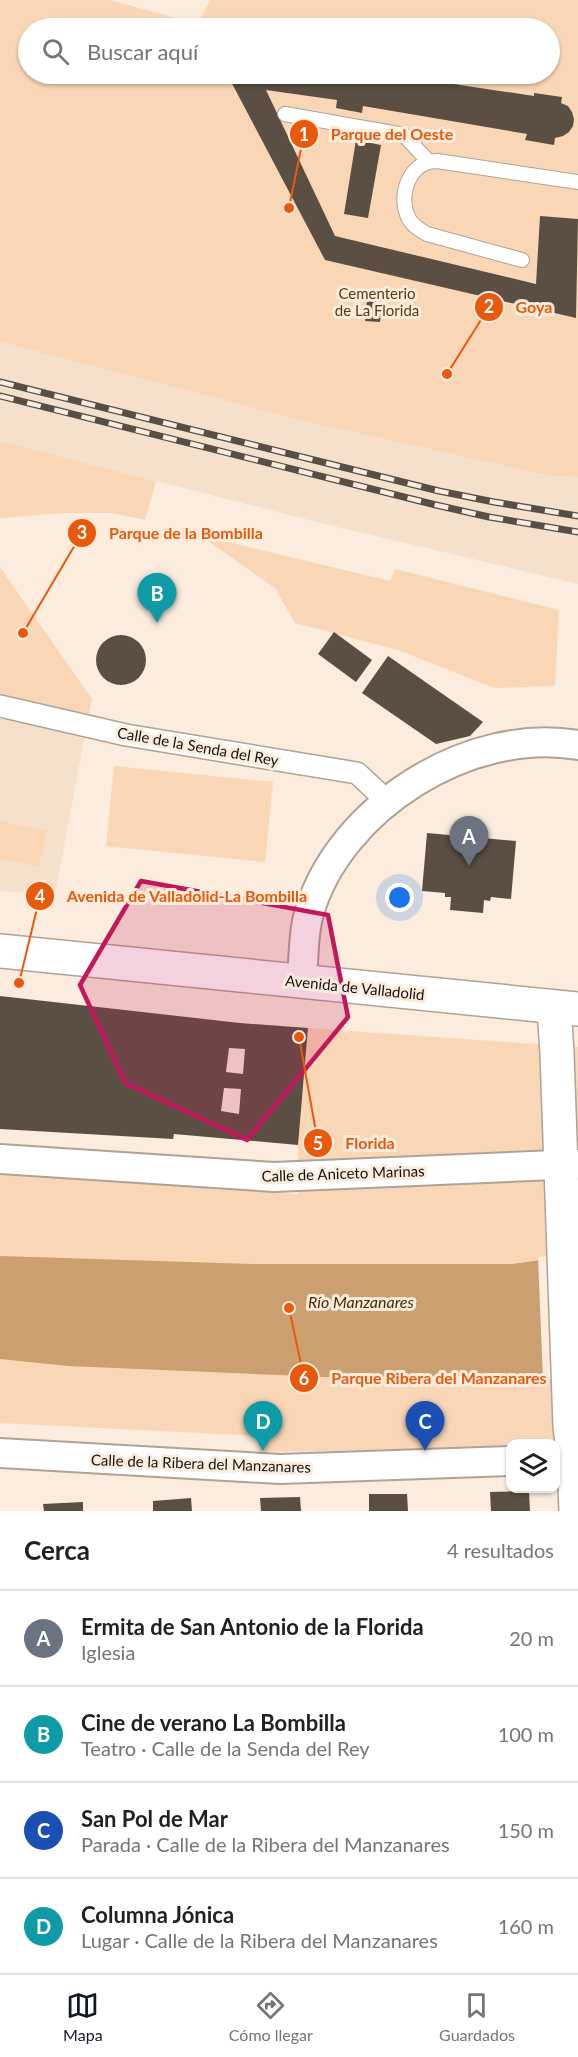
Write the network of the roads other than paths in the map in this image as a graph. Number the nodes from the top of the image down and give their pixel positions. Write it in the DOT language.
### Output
graph roads {
  1 [pos="285,114"];
  2 [pos="428,161"];
  3 [pos="578,182"];
  4 [pos="522,260"];
  5 [pos="0,706"];
  6 [pos="578,745"];
  7 [pos="387,801"];
  8 [pos="0,951"];
  9 [pos="302,972"];
  10 [pos="566,1008"];
  11 [pos="0,1159"];
  12 [pos="572,1162"];
  13 [pos="0,1453"];
  14 [pos="569,1459"];
  15 [pos="506,1461"];
  16 [pos="576,1511"];
  1 -- 2 [label="lane"];
  2 -- 3 [label="lane"];
  2 -- 4 [label="lane"];
  5 -- 7 [label="street, Calle de la Senda del Rey"];
  6 -- 7 [label="street"];
  7 -- 9 [label="street"];
  8 -- 9 [label="main road, Avenida de Valladolid"];
  9 -- 10 [label="main road, Avenida de Valladolid"];
  10 -- 12 [label="main road, Avenida de Valladolid"];
  11 -- 12 [label="street, Calle de Aniceto Marinas"];
  12 -- 14 [label="main road, Avenida de Valladolid"];
  13 -- 15 [label="street, Calle de la Ribera del Manzanares"];
  14 -- 16 [label="main road, Avenida de Valladolid"];
}
